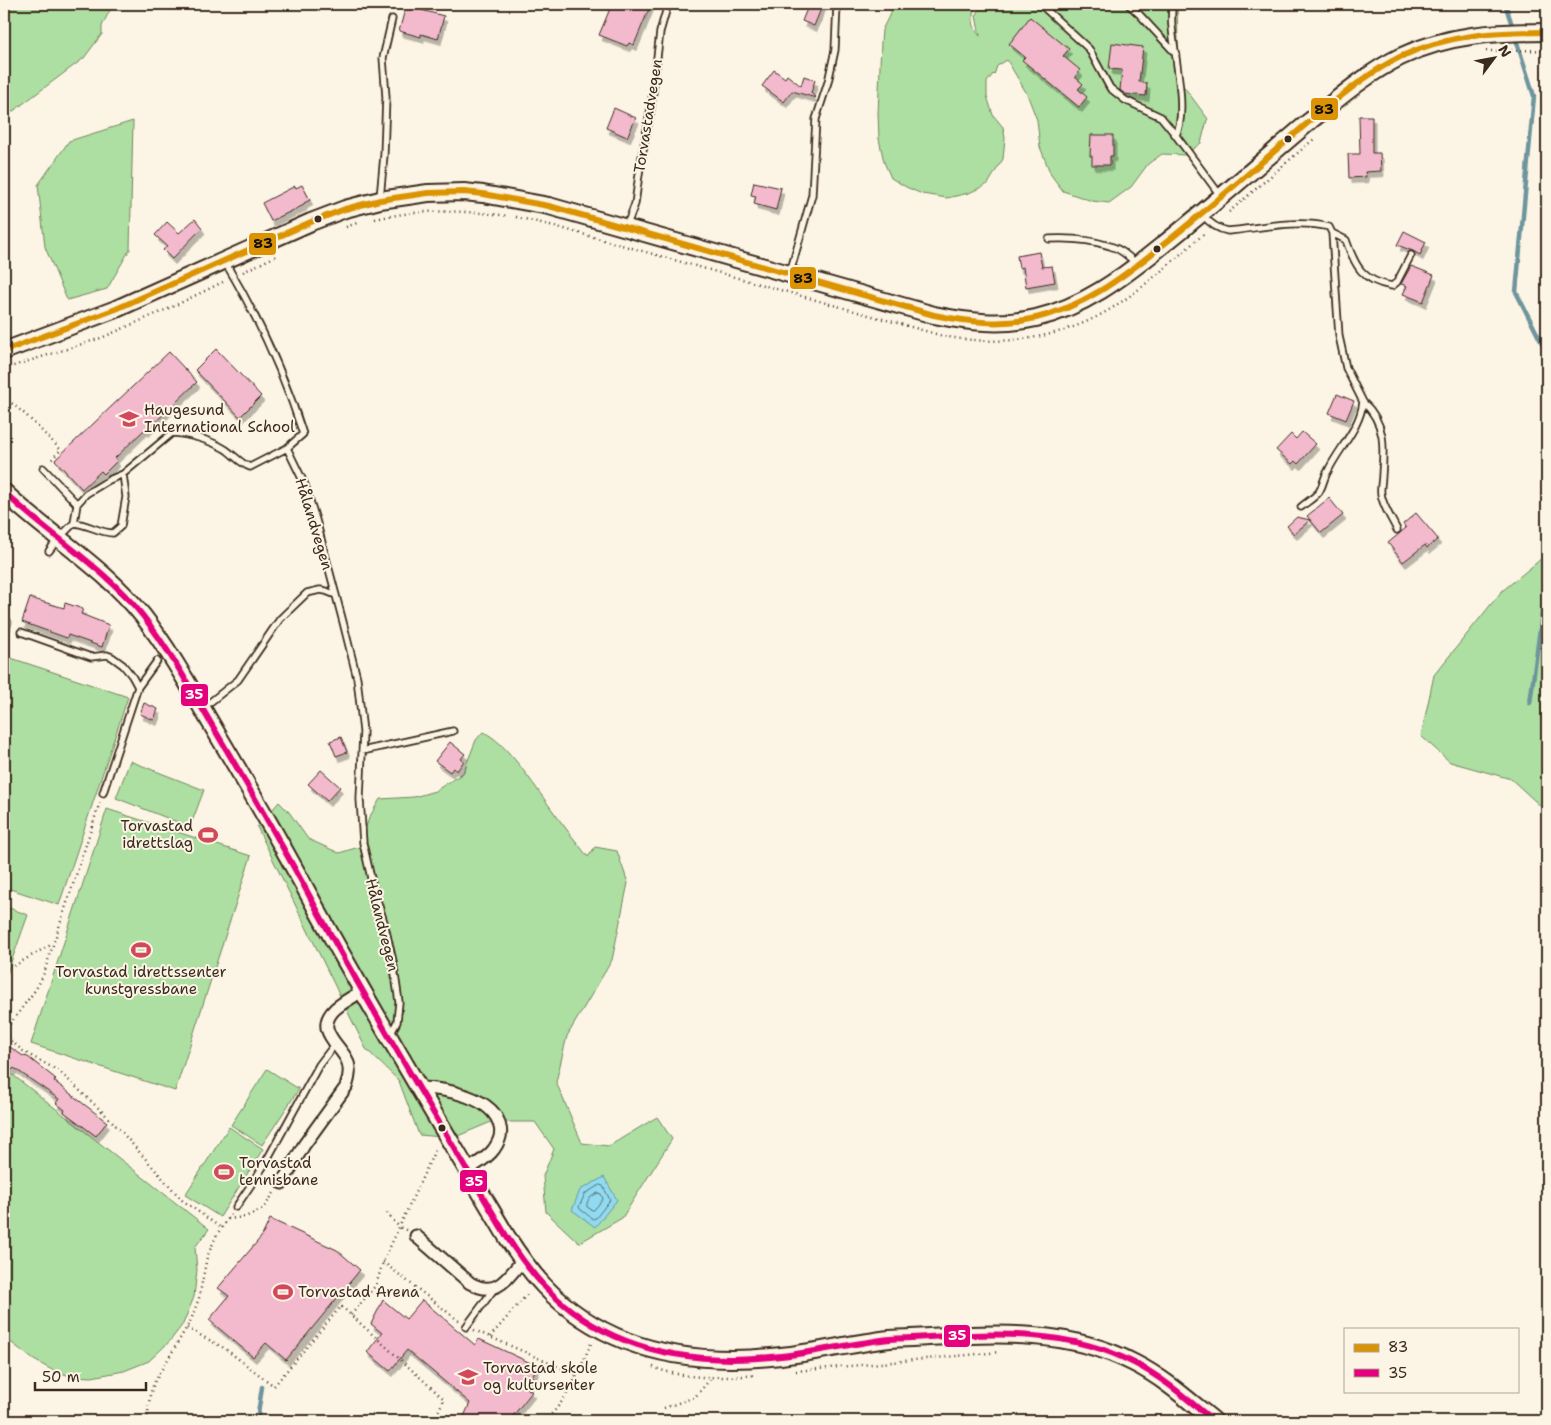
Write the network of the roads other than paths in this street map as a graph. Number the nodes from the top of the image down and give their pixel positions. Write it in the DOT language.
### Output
graph roads {
  1 [pos="668,4"];
  2 [pos="1040,4"];
  3 [pos="1128,4"];
  4 [pos="1172,4"];
  5 [pos="837,5"];
  6 [pos="392,19"];
  7 [pos="1547,32"];
  8 [pos="1176,54"];
  9 [pos="1176,135"];
  10 [pos="1221,197"];
  11 [pos="380,200"];
  12 [pos="1202,213"];
  13 [pos="626,227"];
  14 [pos="1332,233"];
  15 [pos="1049,239"];
  16 [pos="1411,255"];
  17 [pos="224,260"];
  18 [pos="1137,266"];
  19 [pos="789,275"];
  20 [pos="4,351"];
  21 [pos="1363,402"];
  22 [pos="287,448"];
  23 [pos="43,468"];
  24 [pos="122,474"];
  25 [pos="4,492"];
  26 [pos="77,504"];
  27 [pos="1301,507"];
  28 [pos="74,523"];
  29 [pos="1397,530"];
  30 [pos="54,545"];
  31 [pos="336,595"];
  32 [pos="21,632"];
  33 [pos="157,661"];
  34 [pos="138,687"];
  35 [pos="203,709"];
  36 [pos="454,730"];
  37 [pos="362,752"];
  38 [pos="103,793"];
  39 [pos="362,991"];
  40 [pos="389,1036"];
  41 [pos="334,1044"];
  42 [pos="419,1088"];
  43 [pos="468,1170"];
  44 [pos="282,1183"];
  45 [pos="236,1207"];
  46 [pos="416,1236"];
  47 [pos="522,1260"];
  48 [pos="495,1287"];
  49 [pos="466,1327"];
  50 [pos="1214,1421"];
  1 -- 13 [label="lane, Torvastadvegen"];
  2 -- 9 [label="lane"];
  3 -- 8 [label="lane"];
  4 -- 8 [label="lane"];
  5 -- 19 [label="lane"];
  6 -- 11 [label="lane"];
  7 -- 10 [label="main road"];
  8 -- 9 [label="lane"];
  9 -- 10 [label="lane"];
  10 -- 12 [label="main road"];
  11 -- 13 [label="main road"];
  11 -- 17 [label="main road"];
  12 -- 14 [label="lane"];
  12 -- 18 [label="main road"];
  13 -- 19 [label="main road"];
  14 -- 16 [label="lane"];
  14 -- 21 [label="lane"];
  15 -- 18 [label="lane"];
  17 -- 20 [label="main road"];
  17 -- 22 [label="lane"];
  18 -- 19 [label="main road"];
  21 -- 27 [label="lane"];
  21 -- 29 [label="lane"];
  22 -- 24 [label="lane"];
  22 -- 31 [label="lane, Hålandvegen"];
  23 -- 26 [label="lane"];
  24 -- 26 [label="lane"];
  24 -- 28 [label="lane"];
  25 -- 30 [label="main road"];
  26 -- 28 [label="lane"];
  28 -- 30 [label="lane"];
  30 -- 35 [label="main road"];
  31 -- 35 [label="lane"];
  31 -- 37 [label="lane, Hålandvegen"];
  32 -- 34 [label="lane"];
  33 -- 34 [label="lane"];
  34 -- 38 [label="lane"];
  35 -- 39 [label="main road"];
  36 -- 37 [label="lane"];
  37 -- 40 [label="lane, Hålandvegen"];
  39 -- 40 [label="main road"];
  39 -- 41 [label="street"];
  40 -- 42 [label="main road"];
  41 -- 44 [label="street"];
  41 -- 45 [label="lane"];
  42 -- 43 [label="main road"];
  42 -- 43 [label="street"];
  43 -- 47 [label="main road"];
  46 -- 48 [label="street"];
  47 -- 48 [label="street"];
  47 -- 50 [label="main road"];
  48 -- 49 [label="lane"];
}
